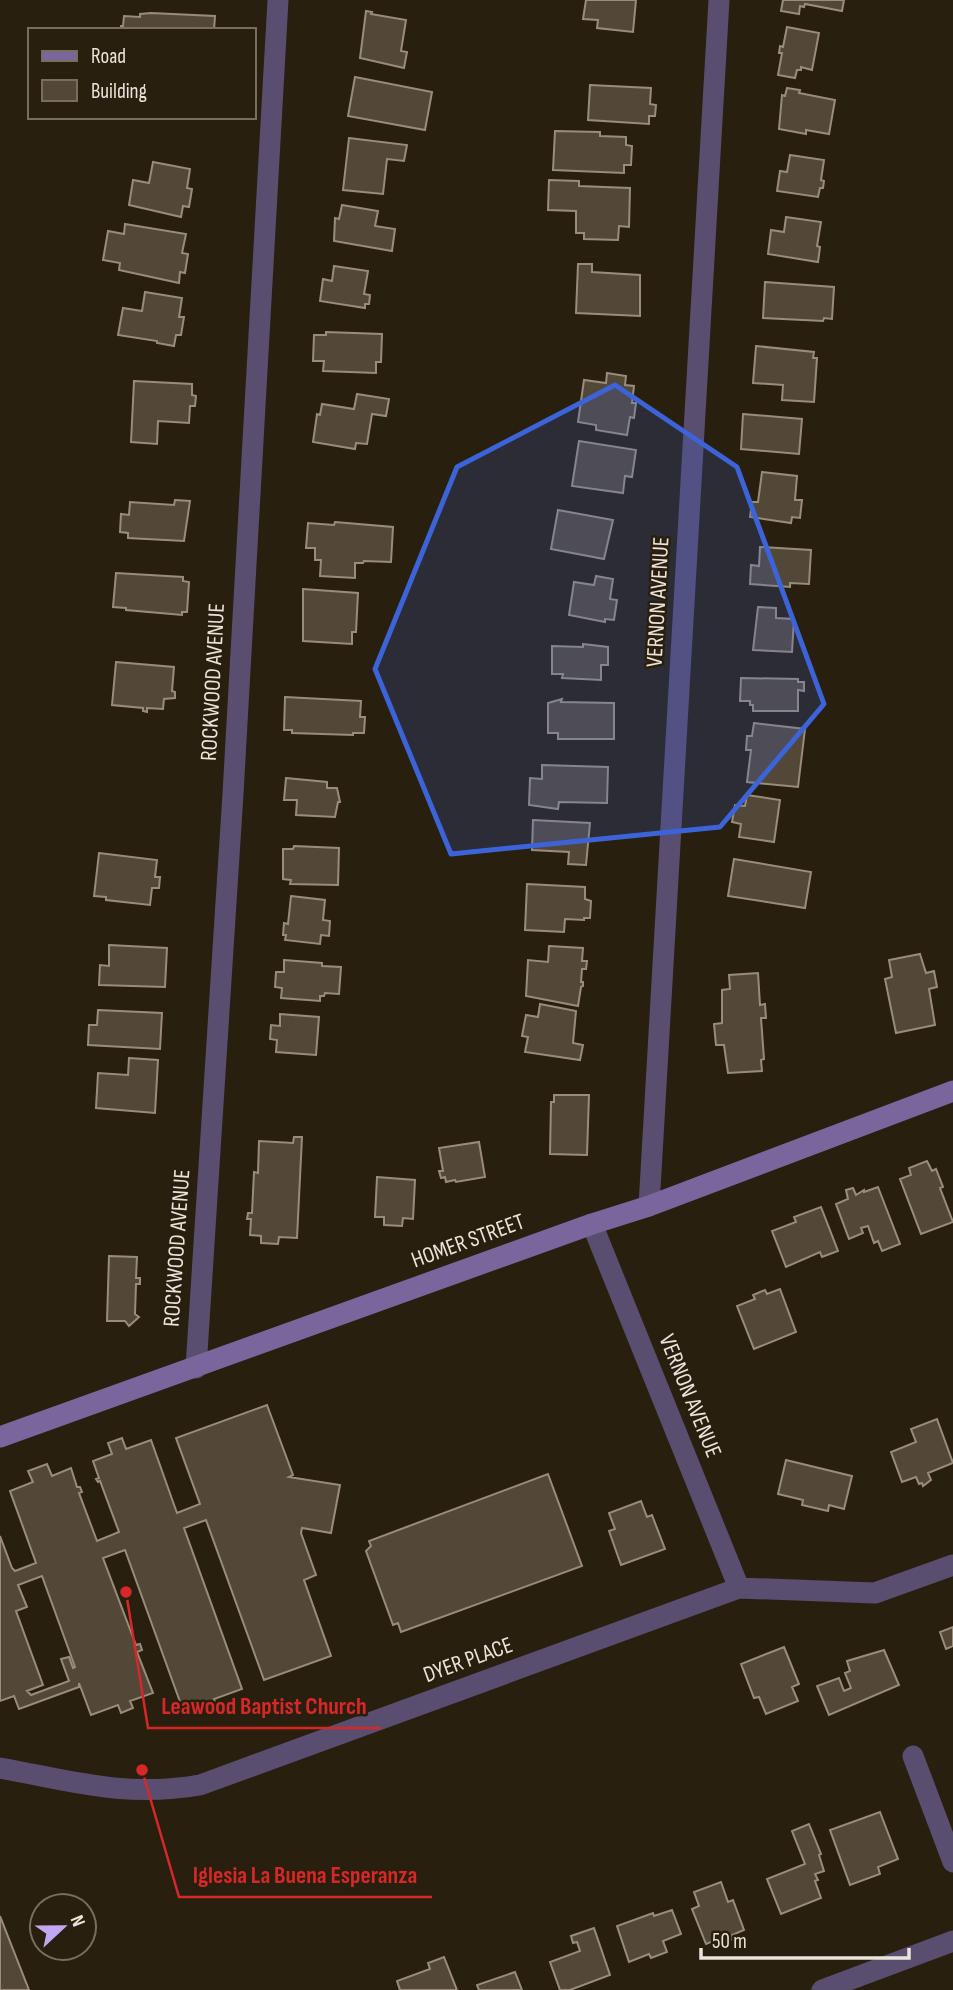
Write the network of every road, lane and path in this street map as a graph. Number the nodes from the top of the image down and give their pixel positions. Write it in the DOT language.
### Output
graph roads {
  1 [pos="278,0"];
  2 [pos="719,0"];
  3 [pos="953,1091"];
  4 [pos="649,1206"];
  5 [pos="592,1224"];
  6 [pos="195,1368"];
  7 [pos="0,1437"];
  8 [pos="953,1564"];
  9 [pos="739,1588"];
  10 [pos="913,1756"];
  11 [pos="0,1768"];
  12 [pos="953,1862"];
  13 [pos="953,1941"];
  14 [pos="822,1990"];
  1 -- 6 [label="street, ROCKWOOD AVENUE"];
  2 -- 4 [label="street, VERNON AVENUE"];
  3 -- 4 [label="street, HOMER STREET"];
  4 -- 5 [label="street, HOMER STREET"];
  5 -- 6 [label="street, HOMER STREET"];
  5 -- 9 [label="street, VERNON AVENUE"];
  6 -- 7 [label="street, HOMER STREET"];
  8 -- 9 [label="street, DYER PLACE"];
  9 -- 11 [label="street, DYER PLACE"];
  10 -- 12 [label="street"];
  13 -- 14 [label="street"];
}
